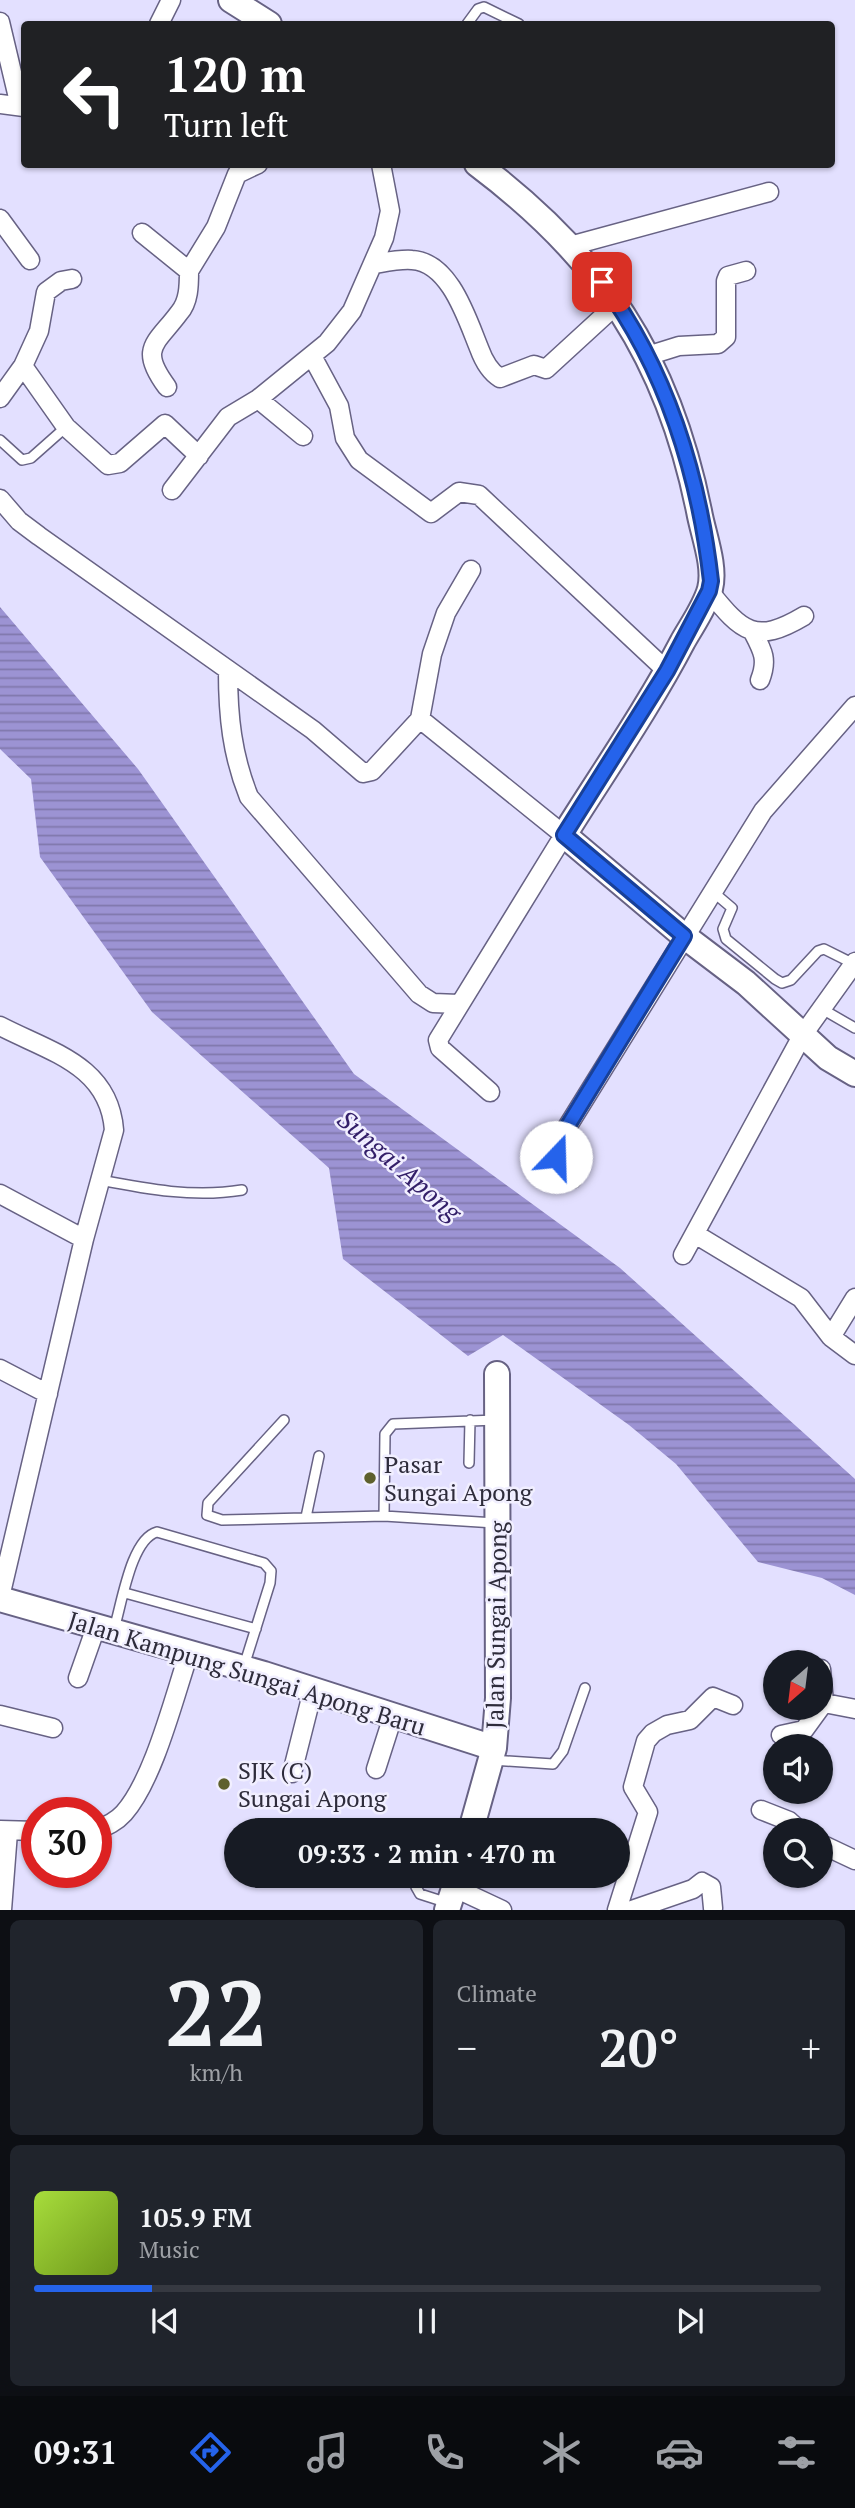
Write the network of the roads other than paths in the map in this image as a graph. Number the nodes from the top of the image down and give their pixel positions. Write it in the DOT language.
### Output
graph roads {
  1 [pos="171,0"];
  2 [pos="232,0"];
  3 [pos="160,21"];
  4 [pos="264,21"];
  5 [pos="469,21"];
  6 [pos="505,21"];
  7 [pos="0,22"];
  8 [pos="21,102"];
  9 [pos="0,104"];
  10 [pos="21,106"];
  11 [pos="250,168"];
  12 [pos="382,168"];
  13 [pos="482,168"];
  14 [pos="769,192"];
  15 [pos="0,219"];
  16 [pos="142,233"];
  17 [pos="570,246"];
  18 [pos="30,260"];
  19 [pos="374,264"];
  20 [pos="190,271"];
  21 [pos="746,271"];
  22 [pos="72,279"];
  23 [pos="618,303"];
  24 [pos="312,356"];
  25 [pos="647,356"];
  26 [pos="23,366"];
  27 [pos="167,387"];
  28 [pos="0,398"];
  29 [pos="258,399"];
  30 [pos="66,427"];
  31 [pos="303,436"];
  32 [pos="0,440"];
  33 [pos="199,456"];
  34 [pos="172,490"];
  35 [pos="0,499"];
  36 [pos="471,570"];
  37 [pos="709,591"];
  38 [pos="804,616"];
  39 [pos="752,632"];
  40 [pos="228,671"];
  41 [pos="667,671"];
  42 [pos="760,680"];
  43 [pos="855,706"];
  44 [pos="420,719"];
  45 [pos="564,835"];
  46 [pos="712,891"];
  47 [pos="684,936"];
  48 [pos="855,963"];
  49 [pos="751,975"];
  50 [pos="459,1004"];
  51 [pos="822,1009"];
  52 [pos="0,1026"];
  53 [pos="855,1028"];
  54 [pos="802,1036"];
  55 [pos="855,1074"];
  56 [pos="490,1093"];
  57 [pos="572,1179"];
  58 [pos="100,1180"];
  59 [pos="242,1190"];
  60 [pos="0,1194"];
  61 [pos="695,1234"];
  62 [pos="84,1239"];
  63 [pos="683,1255"];
  64 [pos="855,1298"];
  65 [pos="831,1337"];
  66 [pos="855,1355"];
  67 [pos="0,1368"];
  68 [pos="497,1374"];
  69 [pos="48,1394"];
  70 [pos="284,1420"];
  71 [pos="470,1420"];
  72 [pos="498,1420"];
  73 [pos="318,1456"];
  74 [pos="469,1463"];
  75 [pos="384,1516"];
  76 [pos="306,1517"];
  77 [pos="498,1524"];
  78 [pos="125,1593"];
  79 [pos="0,1598"];
  80 [pos="105,1629"];
  81 [pos="256,1629"];
  82 [pos="189,1653"];
  83 [pos="243,1668"];
  84 [pos="78,1678"];
  85 [pos="585,1688"];
  86 [pos="313,1690"];
  87 [pos="733,1705"];
  88 [pos="833,1707"];
  89 [pos="855,1709"];
  90 [pos="0,1715"];
  91 [pos="393,1716"];
  92 [pos="812,1720"];
  93 [pos="53,1728"];
  94 [pos="786,1734"];
  95 [pos="492,1754"];
  96 [pos="376,1769"];
  97 [pos="292,1773"];
  98 [pos="761,1810"];
  99 [pos="474,1818"];
  100 [pos="781,1818"];
  101 [pos="112,1824"];
  102 [pos="4,1831"];
  103 [pos="833,1850"];
  104 [pos="855,1860"];
  105 [pos="417,1888"];
  106 [pos="453,1894"];
  107 [pos="713,1908"];
  108 [pos="2,1909"];
  109 [pos="502,1909"];
  110 [pos="617,1909"];
  111 [pos="632,1909"];
  1 -- 3 [label="street"];
  2 -- 4 [label="street"];
  5 -- 6 [label="lane"];
  7 -- 8 [label="street"];
  9 -- 10 [label="street"];
  11 -- 20 [label="street"];
  12 -- 19 [label="street"];
  13 -- 17 [label="street"];
  14 -- 17 [label="street"];
  15 -- 18 [label="street"];
  16 -- 20 [label="street"];
  17 -- 23 [label="street"];
  19 -- 23 [label="street"];
  19 -- 24 [label="street"];
  20 -- 27 [label="street"];
  21 -- 25 [label="street"];
  22 -- 26 [label="street"];
  23 -- 25 [label="street"];
  24 -- 29 [label="street"];
  24 -- 41 [label="street"];
  25 -- 37 [label="street"];
  26 -- 28 [label="street"];
  26 -- 30 [label="street"];
  29 -- 31 [label="street"];
  29 -- 33 [label="street"];
  30 -- 32 [label="lane"];
  30 -- 33 [label="street"];
  33 -- 34 [label="street"];
  35 -- 40 [label="street"];
  36 -- 44 [label="street"];
  37 -- 39 [label="street"];
  37 -- 41 [label="street"];
  38 -- 39 [label="street"];
  39 -- 42 [label="street"];
  40 -- 44 [label="street"];
  40 -- 50 [label="street"];
  41 -- 45 [label="street"];
  43 -- 46 [label="street"];
  44 -- 45 [label="street"];
  45 -- 47 [label="street"];
  45 -- 50 [label="street"];
  46 -- 47 [label="street"];
  46 -- 49 [label="lane"];
  47 -- 49 [label="street"];
  47 -- 57 [label="street"];
  48 -- 49 [label="lane"];
  48 -- 51 [label="street"];
  49 -- 54 [label="street"];
  50 -- 56 [label="street"];
  51 -- 53 [label="lane"];
  51 -- 54 [label="street"];
  52 -- 58 [label="street"];
  54 -- 55 [label="street"];
  54 -- 61 [label="street"];
  58 -- 59 [label="lane"];
  58 -- 62 [label="street"];
  60 -- 62 [label="street"];
  61 -- 63 [label="street"];
  61 -- 65 [label="street"];
  62 -- 69 [label="street"];
  64 -- 65 [label="street"];
  65 -- 66 [label="street"];
  67 -- 69 [label="street"];
  68 -- 72 [label="street, Jalan Sungai Apong"];
  69 -- 79 [label="street"];
  70 -- 76 [label="lane"];
  71 -- 72 [label="lane"];
  71 -- 74 [label="lane"];
  71 -- 75 [label="lane"];
  72 -- 77 [label="street, Jalan Sungai Apong"];
  73 -- 76 [label="lane"];
  75 -- 76 [label="lane"];
  75 -- 77 [label="lane"];
  77 -- 95 [label="street, Jalan Sungai Apong"];
  78 -- 80 [label="lane"];
  78 -- 81 [label="lane"];
  78 -- 81 [label="lane"];
  79 -- 80 [label="street, Jalan Kampung Sungai Apong Baru"];
  80 -- 82 [label="street, Jalan Kampung Sungai Apong Baru"];
  80 -- 84 [label="street"];
  81 -- 83 [label="lane"];
  82 -- 83 [label="street, Jalan Kampung Sungai Apong Baru"];
  82 -- 101 [label="street"];
  83 -- 86 [label="street, Jalan Kampung Sungai Apong Baru"];
  85 -- 95 [label="lane"];
  86 -- 91 [label="street, Jalan Kampung Sungai Apong Baru"];
  86 -- 97 [label="street"];
  87 -- 110 [label="street"];
  88 -- 89 [label="street"];
  90 -- 93 [label="street"];
  91 -- 95 [label="street, Jalan Kampung Sungai Apong Baru"];
  91 -- 96 [label="street"];
  92 -- 94 [label="street"];
  95 -- 99 [label="street, Jalan Sungai Apong"];
  98 -- 100 [label="street"];
  102 -- 108 [label="street"];
  103 -- 104 [label="street"];
  105 -- 106 [label="lane"];
  106 -- 109 [label="street"];
  107 -- 111 [label="street"];
}
